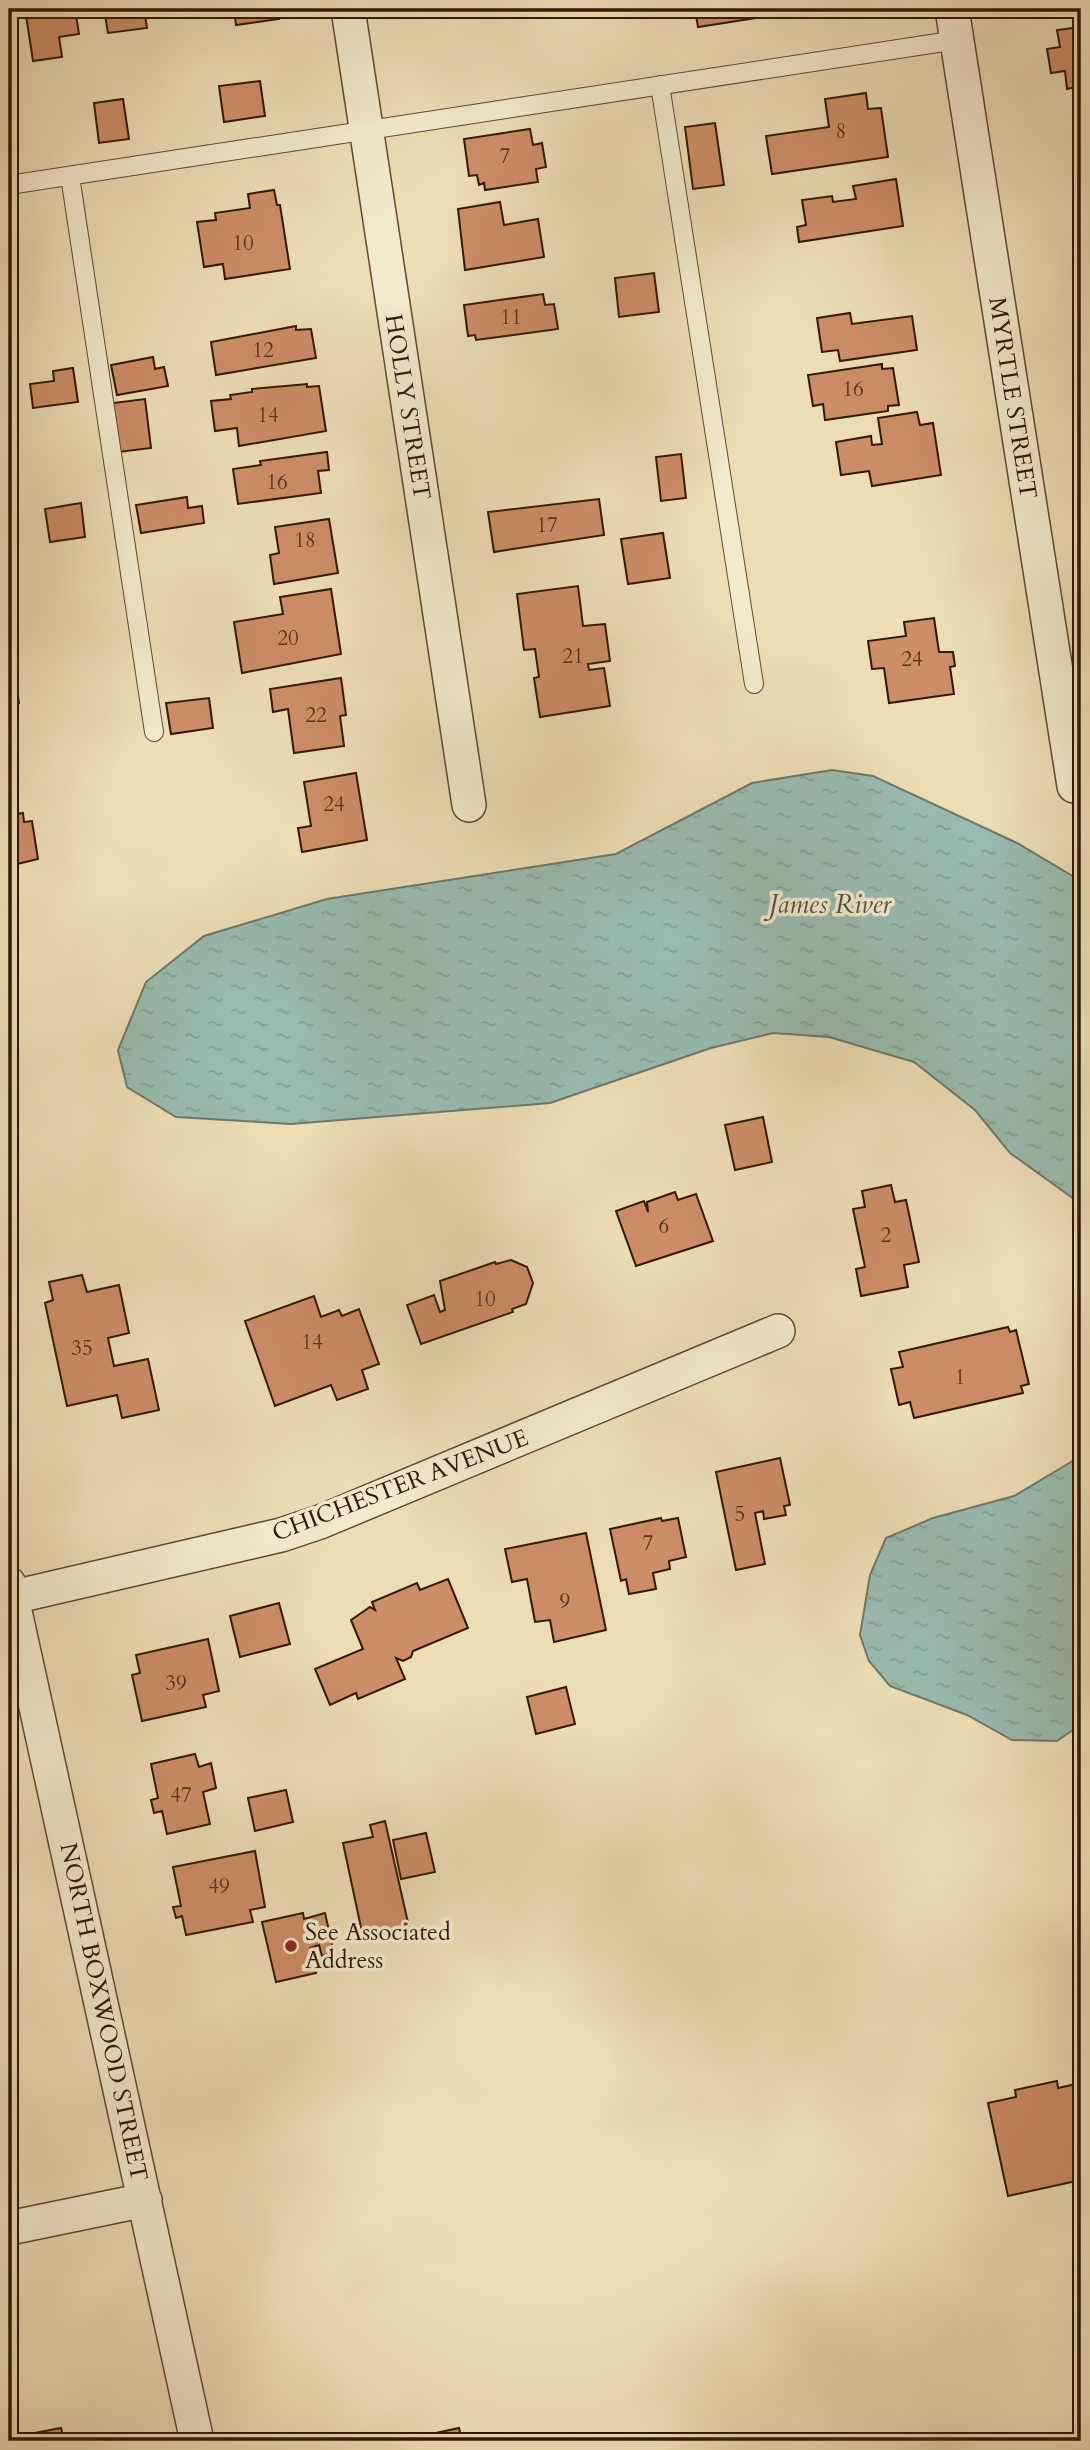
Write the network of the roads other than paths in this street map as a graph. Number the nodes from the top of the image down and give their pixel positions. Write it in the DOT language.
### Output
graph roads {
  1 [pos="348,9"];
  2 [pos="955,24"];
  3 [pos="660,85"];
  4 [pos="366,129"];
  5 [pos="69,176"];
  6 [pos="9,185"];
  7 [pos="754,684"];
  8 [pos="154,732"];
  9 [pos="1074,786"];
  10 [pos="469,805"];
  11 [pos="778,1331"];
  12 [pos="10,1593"];
  13 [pos="145,2200"];
  14 [pos="9,2228"];
  15 [pos="197,2441"];
  1 -- 4 [label="street, HOLLY STREET"];
  2 -- 3 [label="lane"];
  2 -- 9 [label="street, MYRTLE STREET"];
  3 -- 4 [label="lane"];
  3 -- 7 [label="lane"];
  4 -- 5 [label="lane"];
  4 -- 10 [label="street, HOLLY STREET"];
  5 -- 6 [label="lane"];
  5 -- 8 [label="lane"];
  11 -- 12 [label="street, CHICHESTER AVENUE"];
  12 -- 13 [label="street, NORTH BOXWOOD STREET"];
  13 -- 14 [label="street"];
  13 -- 15 [label="street, NORTH BOXWOOD STREET"];
}
